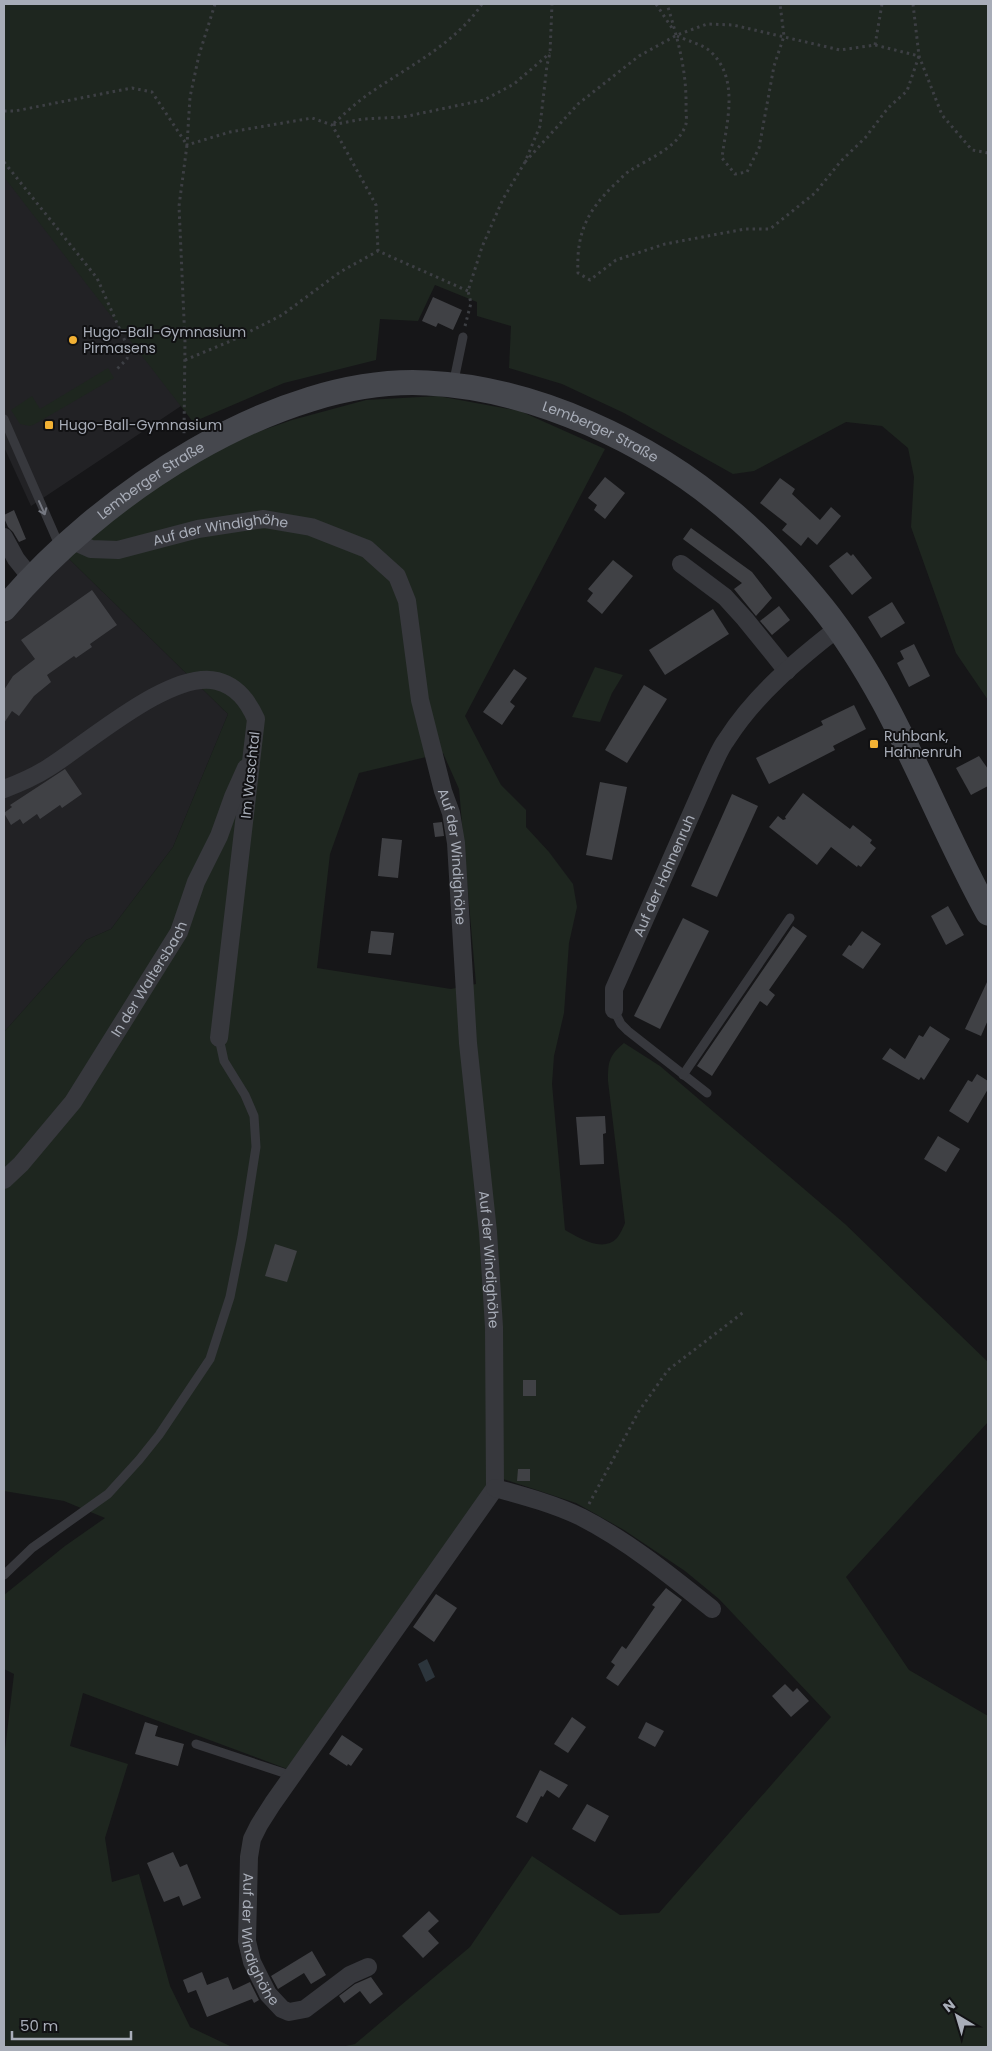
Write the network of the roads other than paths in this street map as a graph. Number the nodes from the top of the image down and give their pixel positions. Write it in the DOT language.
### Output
graph roads {
  1 [pos="463,337"];
  2 [pos="453,385"];
  3 [pos="4,419"];
  4 [pos="4,537"];
  5 [pos="66,544"];
  6 [pos="681,564"];
  7 [pos="32,578"];
  8 [pos="4,609"];
  9 [pos="838,628"];
  10 [pos="787,671"];
  11 [pos="253,754"];
  12 [pos="4,788"];
  13 [pos="988,913"];
  14 [pos="790,918"];
  15 [pos="614,1010"];
  16 [pos="220,1038"];
  17 [pos="683,1075"];
  18 [pos="707,1093"];
  19 [pos="4,1180"];
  20 [pos="494,1488"];
  21 [pos="4,1575"];
  22 [pos="712,1609"];
  23 [pos="196,1744"];
  24 [pos="293,1776"];
  25 [pos="368,1967"];
  1 -- 2 [label="lane"];
  2 -- 5 [label="main road, Lemberger Straße"];
  2 -- 9 [label="main road, Lemberger Straße"];
  3 -- 5 [label="lane, one-way"];
  4 -- 7 [label="street"];
  5 -- 7 [label="main road, Lemberger Straße"];
  5 -- 20 [label="street, Auf der Windighöhe"];
  6 -- 10 [label="street"];
  7 -- 8 [label="main road, Lemberger Straße"];
  9 -- 10 [label="street, Auf der Hahnenruh"];
  9 -- 13 [label="main road, Lemberger Straße"];
  10 -- 15 [label="street, Auf der Hahnenruh"];
  11 -- 12 [label="street, Im Waschtal"];
  11 -- 16 [label="street, Im Waschtal"];
  11 -- 19 [label="street, In der Waltersbach"];
  14 -- 17 [label="lane"];
  15 -- 17 [label="lane, Auf der Hahnenruh"];
  16 -- 21 [label="lane"];
  17 -- 18 [label="lane, Auf der Hahnenruh"];
  20 -- 22 [label="street"];
  20 -- 24 [label="street, Auf der Windighöhe"];
  23 -- 24 [label="lane"];
  24 -- 25 [label="street, Auf der Windighöhe"];
}
